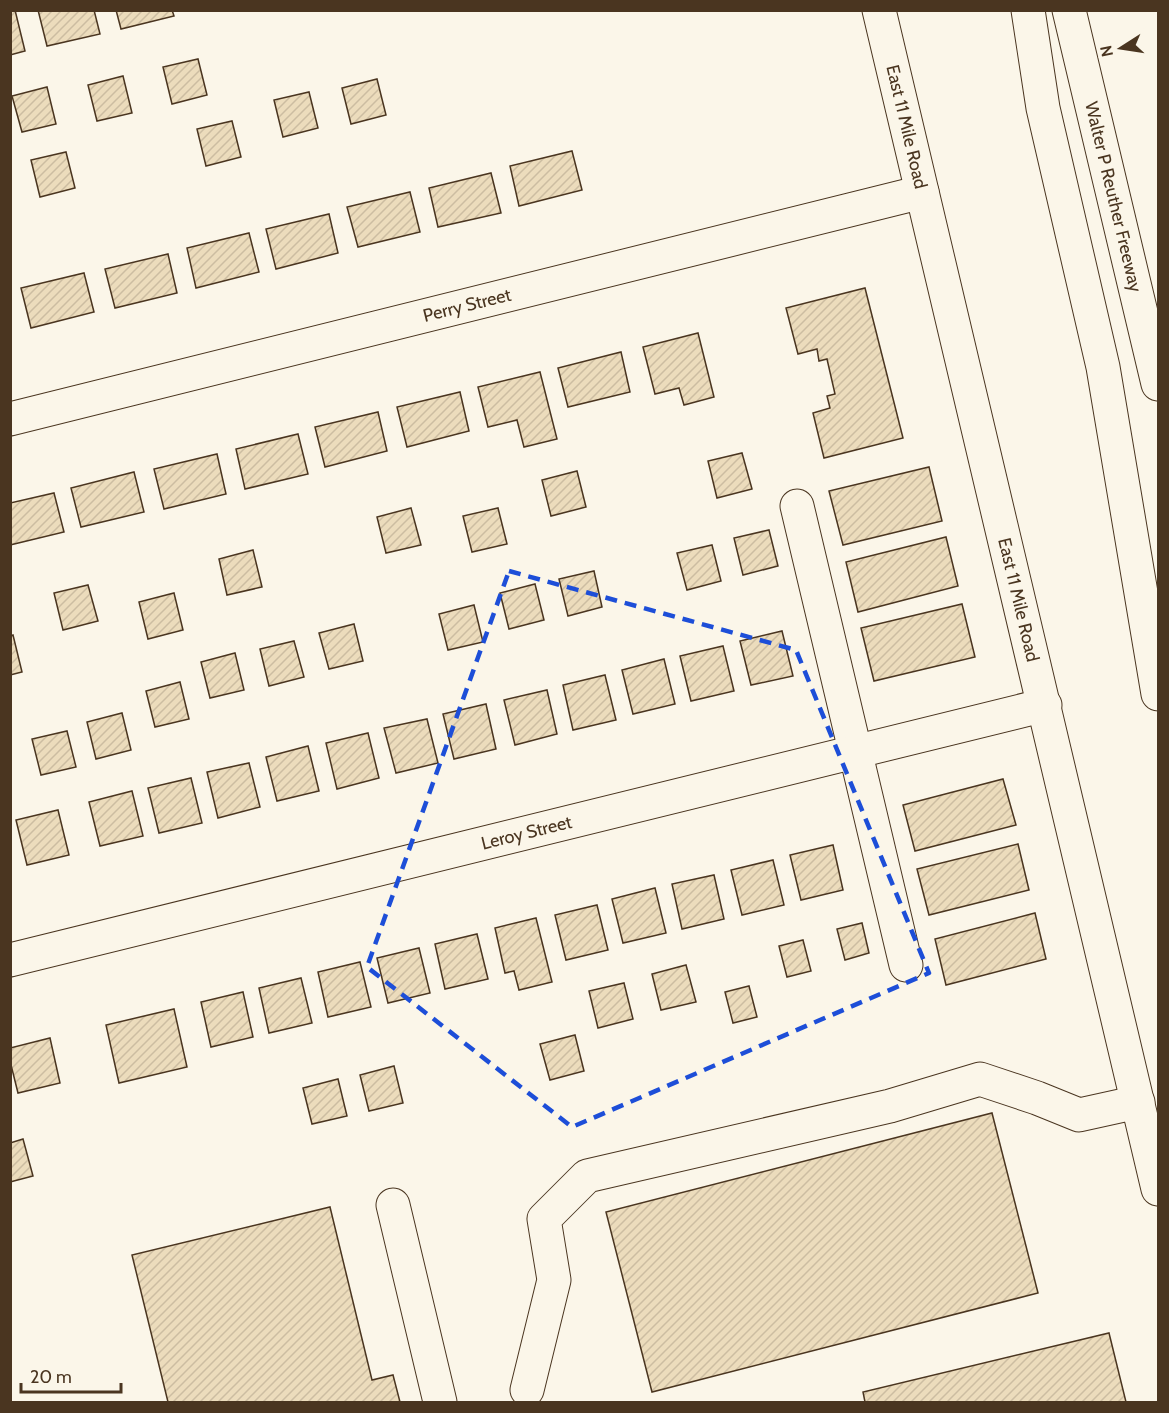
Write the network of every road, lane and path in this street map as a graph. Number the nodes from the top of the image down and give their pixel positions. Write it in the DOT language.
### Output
graph roads {
  1 [pos="879,10"];
  2 [pos="1028,10"];
  3 [pos="1069,10"];
  4 [pos="922,192"];
  5 [pos="1158,384"];
  6 [pos="10,419"];
  7 [pos="797,506"];
  8 [pos="1158,694"];
  9 [pos="1045,705"];
  10 [pos="854,751"];
  11 [pos="10,960"];
  12 [pos="906,964"];
  13 [pos="1138,1102"];
  14 [pos="1158,1189"];
  15 [pos="393,1205"];
  16 [pos="527,1390"];
  17 [pos="440,1402"];
  1 -- 4 [label="main road, East 11 Mile Road"];
  2 -- 8 [label="main road"];
  3 -- 5 [label="main road, Walter P Reuther Freeway"];
  4 -- 6 [label="main road, Perry Street"];
  4 -- 9 [label="main road, East 11 Mile Road"];
  7 -- 10 [label="main road"];
  9 -- 10 [label="main road, Leroy Street"];
  9 -- 13 [label="main road, East 11 Mile Road"];
  10 -- 11 [label="main road, Leroy Street"];
  10 -- 12 [label="main road"];
  13 -- 14 [label="main road, East 11 Mile Road"];
  13 -- 16 [label="main road"];
  15 -- 17 [label="main road"];
}
